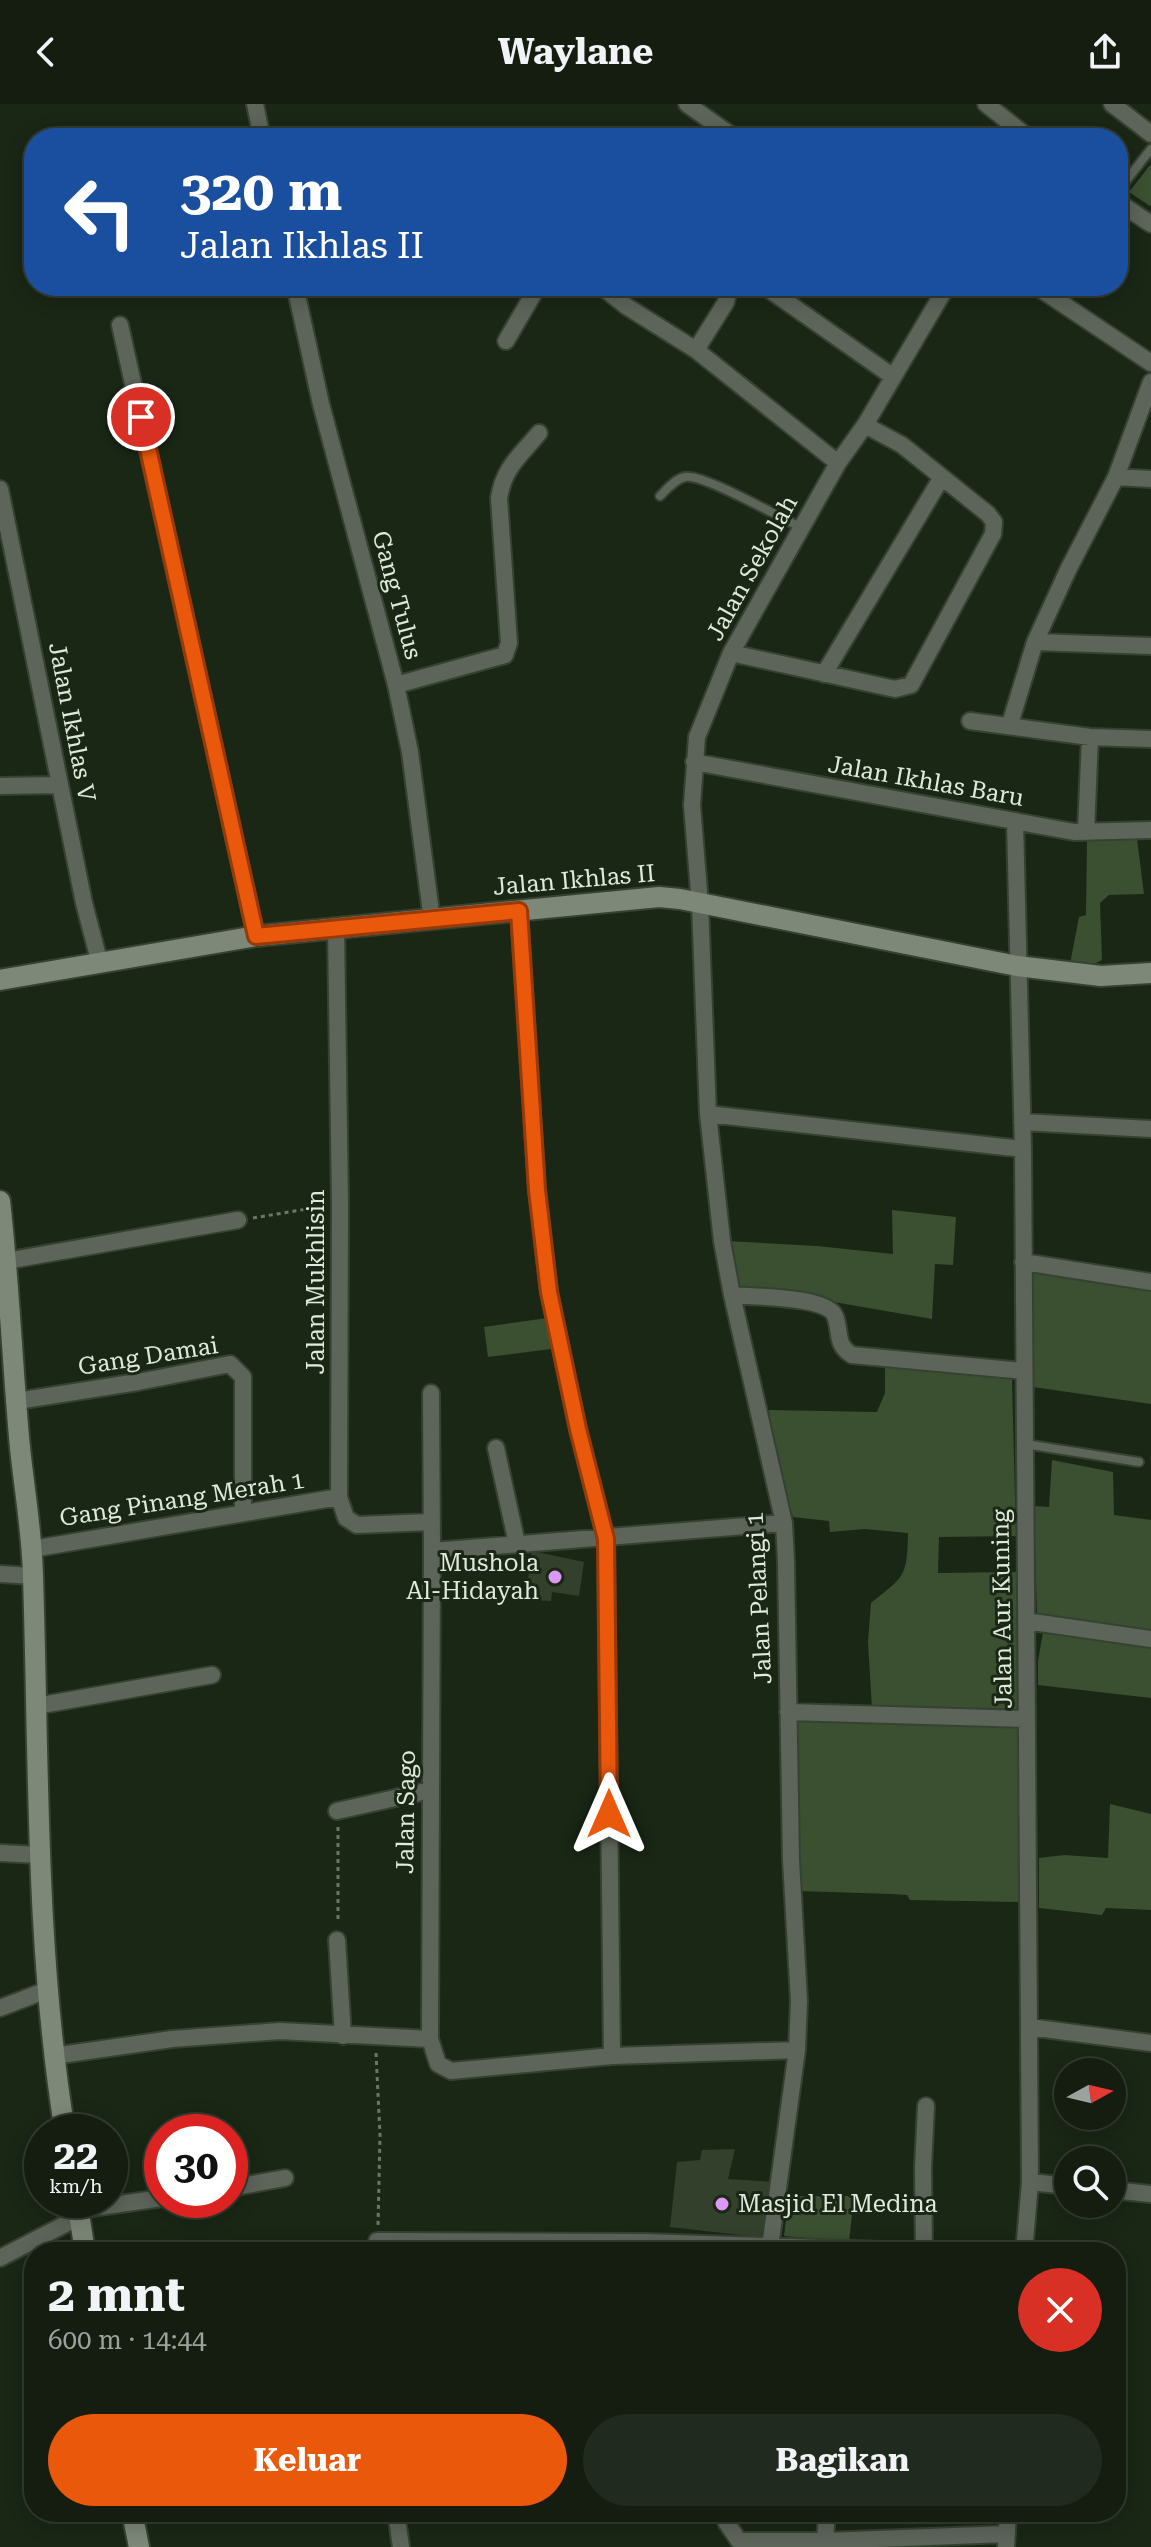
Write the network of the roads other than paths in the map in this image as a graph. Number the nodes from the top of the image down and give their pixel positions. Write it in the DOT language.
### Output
graph roads {
  1 [pos="255,104"];
  2 [pos="687,104"];
  3 [pos="986,104"];
  4 [pos="1112,104"];
  5 [pos="260,128"];
  6 [pos="721,128"];
  7 [pos="1016,128"];
  8 [pos="1151,134"];
  9 [pos="1151,149"];
  10 [pos="1128,178"];
  11 [pos="1128,209"];
  12 [pos="1151,224"];
  13 [pos="297,296"];
  14 [pos="532,296"];
  15 [pos="614,296"];
  16 [pos="727,296"];
  17 [pos="778,296"];
  18 [pos="941,296"];
  19 [pos="1051,296"];
  20 [pos="120,325"];
  21 [pos="506,341"];
  22 [pos="696,350"];
  23 [pos="1151,363"];
  24 [pos="892,376"];
  25 [pos="1151,382"];
  26 [pos="865,425"];
  27 [pos="539,433"];
  28 [pos="838,463"];
  29 [pos="942,477"];
  30 [pos="1116,477"];
  31 [pos="1151,479"];
  32 [pos="0,490"];
  33 [pos="660,496"];
  34 [pos="802,528"];
  35 [pos="1035,642"];
  36 [pos="1151,646"];
  37 [pos="731,653"];
  38 [pos="824,674"];
  39 [pos="396,685"];
  40 [pos="970,721"];
  41 [pos="1010,724"];
  42 [pos="1090,737"];
  43 [pos="1151,739"];
  44 [pos="694,762"];
  45 [pos="60,785"];
  46 [pos="0,786"];
  47 [pos="1015,821"];
  48 [pos="1151,830"];
  49 [pos="1086,832"];
  50 [pos="700,904"];
  51 [pos="519,911"];
  52 [pos="432,920"];
  53 [pos="336,929"];
  54 [pos="256,936"];
  55 [pos="100,964"];
  56 [pos="1017,966"];
  57 [pos="1151,973"];
  58 [pos="0,980"];
  59 [pos="708,1114"];
  60 [pos="1022,1122"];
  61 [pos="1151,1129"];
  62 [pos="1023,1149"];
  63 [pos="0,1201"];
  64 [pos="238,1220"];
  65 [pos="4,1262"];
  66 [pos="1023,1262"];
  67 [pos="1151,1282"];
  68 [pos="732,1295"];
  69 [pos="1024,1371"];
  70 [pos="431,1393"];
  71 [pos="17,1401"];
  72 [pos="10,1438"];
  73 [pos="1024,1444"];
  74 [pos="496,1448"];
  75 [pos="1139,1462"];
  76 [pos="339,1497"];
  77 [pos="243,1513"];
  78 [pos="430,1522"];
  79 [pos="784,1523"];
  80 [pos="606,1539"];
  81 [pos="517,1544"];
  82 [pos="32,1549"];
  83 [pos="432,1551"];
  84 [pos="0,1574"];
  85 [pos="33,1576"];
  86 [pos="1026,1621"];
  87 [pos="1151,1639"];
  88 [pos="212,1675"];
  89 [pos="36,1706"];
  90 [pos="788,1712"];
  91 [pos="1027,1719"];
  92 [pos="431,1790"];
  93 [pos="337,1811"];
  94 [pos="0,1853"];
  95 [pos="40,1855"];
  96 [pos="337,1940"];
  97 [pos="47,1990"];
  98 [pos="0,2008"];
  99 [pos="1029,2027"];
  100 [pos="343,2036"];
  101 [pos="430,2039"];
  102 [pos="1151,2043"];
  103 [pos="797,2050"];
  104 [pos="53,2056"];
  105 [pos="612,2056"];
  106 [pos="926,2106"];
  107 [pos="62,2114"];
  108 [pos="285,2178"];
  109 [pos="1030,2182"];
  110 [pos="248,2185"];
  111 [pos="1054,2185"];
  112 [pos="1126,2191"];
  113 [pos="1151,2194"];
  114 [pos="64,2218"];
  115 [pos="79,2218"];
  116 [pos="25,2242"];
  117 [pos="83,2242"];
  118 [pos="771,2242"];
  119 [pos="924,2242"];
  120 [pos="1025,2242"];
  121 [pos="24,2243"];
  122 [pos="0,2258"];
  123 [pos="134,2522"];
  124 [pos="397,2522"];
  125 [pos="726,2522"];
  126 [pos="826,2522"];
  127 [pos="1007,2540"];
  128 [pos="825,2541"];
  129 [pos="139,2547"];
  130 [pos="399,2547"];
  1 -- 5 [label="street"];
  2 -- 6 [label="street"];
  3 -- 7 [label="street"];
  4 -- 8 [label="street"];
  9 -- 10 [label="lane"];
  11 -- 12 [label="street"];
  13 -- 39 [label="street, Gang Tulus"];
  14 -- 21 [label="street"];
  15 -- 22 [label="street"];
  16 -- 22 [label="street"];
  17 -- 24 [label="street"];
  18 -- 24 [label="street, Jalan Sekolah"];
  19 -- 23 [label="street"];
  20 -- 54 [label="street"];
  22 -- 28 [label="street"];
  24 -- 26 [label="street, Jalan Sekolah"];
  25 -- 30 [label="street"];
  26 -- 28 [label="street, Jalan Sekolah"];
  26 -- 29 [label="street"];
  27 -- 39 [label="street"];
  28 -- 34 [label="street, Jalan Sekolah"];
  29 -- 38 [label="street"];
  29 -- 38 [label="street"];
  30 -- 31 [label="street"];
  30 -- 35 [label="street"];
  32 -- 45 [label="street, Jalan Ikhlas V"];
  33 -- 34 [label="lane"];
  34 -- 37 [label="street, Jalan Sekolah"];
  35 -- 36 [label="street"];
  35 -- 41 [label="street"];
  37 -- 38 [label="street"];
  37 -- 44 [label="street, Jalan Sekolah"];
  39 -- 52 [label="street, Gang Tulus"];
  40 -- 41 [label="street"];
  41 -- 42 [label="street"];
  42 -- 43 [label="street"];
  42 -- 49 [label="street"];
  44 -- 47 [label="street, Jalan Ikhlas Baru"];
  44 -- 50 [label="street, Jalan Sekolah"];
  45 -- 46 [label="street"];
  45 -- 55 [label="street, Jalan Ikhlas V"];
  47 -- 49 [label="street, Jalan Ikhlas Baru"];
  47 -- 56 [label="street, Jalan Aur Kuning"];
  48 -- 49 [label="street, Jalan Ikhlas Baru"];
  50 -- 51 [label="street, Jalan Ikhlas II"];
  50 -- 56 [label="street, Jalan Ikhlas II"];
  50 -- 59 [label="street, Jalan Pelangi 1"];
  51 -- 52 [label="street, Jalan Ikhlas II"];
  51 -- 80 [label="street"];
  52 -- 53 [label="street, Jalan Ikhlas II"];
  53 -- 54 [label="street, Jalan Ikhlas II"];
  53 -- 76 [label="street, Jalan Mukhlisin"];
  54 -- 55 [label="street, Jalan Ikhlas II"];
  55 -- 58 [label="street, Jalan Ikhlas II"];
  56 -- 57 [label="street, Jalan Ikhlas II"];
  56 -- 60 [label="street, Jalan Aur Kuning"];
  59 -- 62 [label="street"];
  59 -- 68 [label="street, Jalan Pelangi 1"];
  60 -- 61 [label="street"];
  60 -- 62 [label="street, Jalan Aur Kuning"];
  62 -- 66 [label="street, Jalan Aur Kuning"];
  63 -- 65 [label="street"];
  64 -- 65 [label="street"];
  65 -- 71 [label="street"];
  66 -- 67 [label="street"];
  66 -- 69 [label="street, Jalan Aur Kuning"];
  68 -- 69 [label="street"];
  68 -- 79 [label="street, Jalan Pelangi 1"];
  69 -- 73 [label="street, Jalan Aur Kuning"];
  70 -- 78 [label="street"];
  71 -- 72 [label="street"];
  71 -- 77 [label="street, Gang Damai"];
  72 -- 82 [label="street"];
  73 -- 75 [label="lane"];
  73 -- 86 [label="street, Jalan Aur Kuning"];
  74 -- 81 [label="street"];
  76 -- 77 [label="street, Gang Pinang Merah 1"];
  76 -- 78 [label="street"];
  77 -- 82 [label="street, Gang Pinang Merah 1"];
  78 -- 83 [label="street"];
  79 -- 80 [label="street"];
  79 -- 90 [label="street, Jalan Pelangi 1"];
  80 -- 81 [label="street"];
  80 -- 105 [label="street"];
  81 -- 83 [label="street"];
  82 -- 85 [label="street"];
  83 -- 92 [label="street, Jalan Sago"];
  84 -- 85 [label="street"];
  85 -- 89 [label="street"];
  86 -- 87 [label="street"];
  86 -- 91 [label="street, Jalan Aur Kuning"];
  88 -- 89 [label="street"];
  89 -- 95 [label="street"];
  90 -- 91 [label="street"];
  90 -- 103 [label="street, Jalan Pelangi 1"];
  91 -- 99 [label="street, Jalan Aur Kuning"];
  92 -- 93 [label="street"];
  92 -- 101 [label="street, Jalan Sago"];
  94 -- 95 [label="street"];
  95 -- 97 [label="street"];
  96 -- 100 [label="street"];
  97 -- 98 [label="street"];
  97 -- 104 [label="street"];
  99 -- 102 [label="street"];
  99 -- 109 [label="street, Jalan Aur Kuning"];
  100 -- 101 [label="street"];
  100 -- 104 [label="street"];
  101 -- 105 [label="street"];
  103 -- 105 [label="street"];
  103 -- 118 [label="street, Jalan Pelangi 1"];
  104 -- 107 [label="street"];
  106 -- 119 [label="street"];
  108 -- 110 [label="street"];
  109 -- 111 [label="street"];
  109 -- 120 [label="street, Jalan Aur Kuning"];
  112 -- 113 [label="street"];
  114 -- 116 [label="street"];
  115 -- 117 [label="street"];
  121 -- 122 [label="street"];
  123 -- 129 [label="street"];
  124 -- 130 [label="street"];
  125 -- 128 [label="street"];
  126 -- 128 [label="street"];
  127 -- 128 [label="street"];
}
